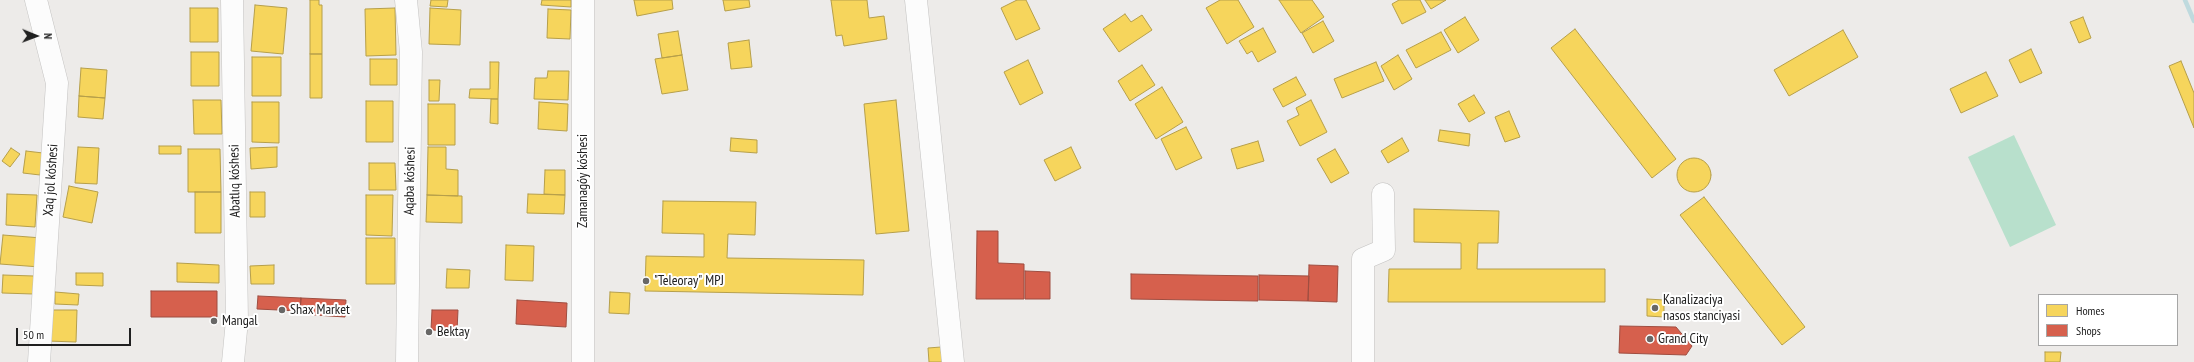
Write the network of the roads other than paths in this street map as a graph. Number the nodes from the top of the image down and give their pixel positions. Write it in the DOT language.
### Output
graph roads {
  1 [pos="36,0"];
  2 [pos="232,0"];
  3 [pos="406,0"];
  4 [pos="584,0"];
  5 [pos="916,0"];
  6 [pos="1383,194"];
  7 [pos="38,362"];
  8 [pos="233,362"];
  9 [pos="407,362"];
  10 [pos="583,362"];
  11 [pos="953,362"];
  12 [pos="1363,362"];
  1 -- 7 [label="street, Xaq jol kóshesi"];
  2 -- 8 [label="street, Abatlıq kóshesi"];
  3 -- 9 [label="street, Aqaba kóshesi"];
  4 -- 10 [label="street, Zamanagóy kóshesi"];
  5 -- 11 [label="street"];
  6 -- 12 [label="street"];
}
